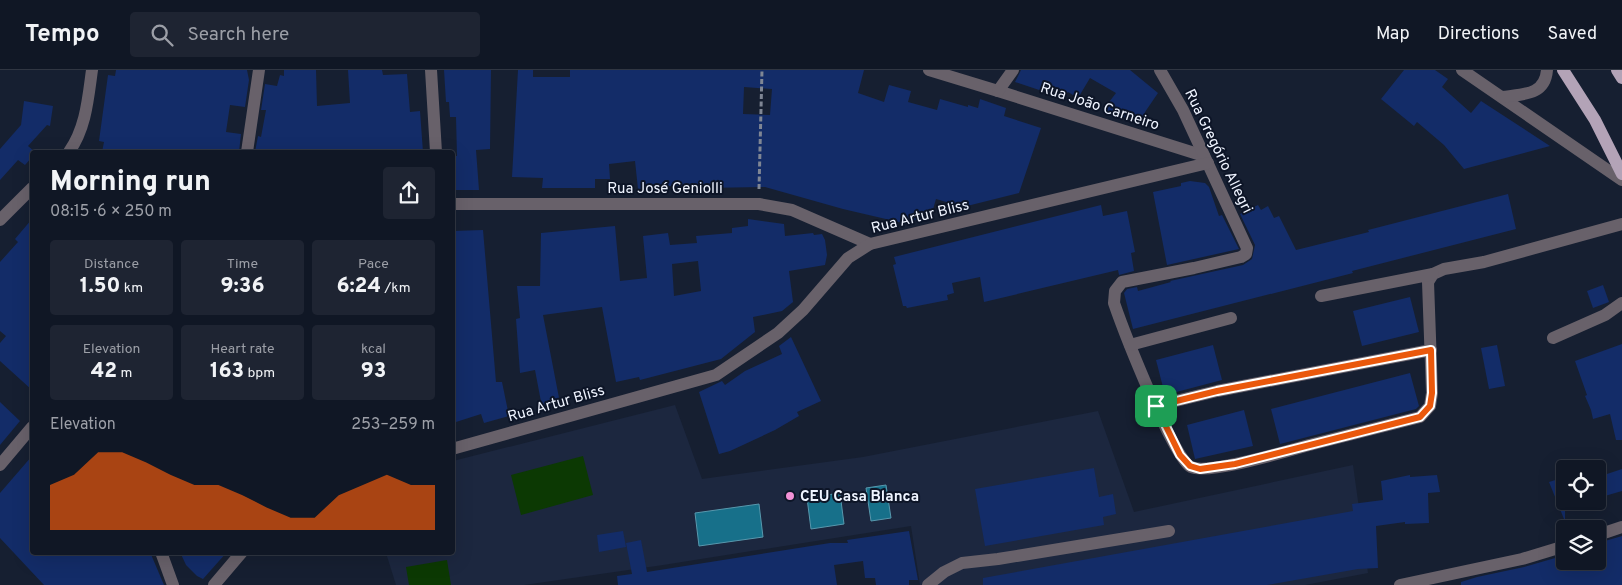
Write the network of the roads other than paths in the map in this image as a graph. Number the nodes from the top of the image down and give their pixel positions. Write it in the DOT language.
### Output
graph roads {
  1 [pos="92,70"];
  2 [pos="259,70"];
  3 [pos="431,70"];
  4 [pos="929,70"];
  5 [pos="1013,70"];
  6 [pos="1160,70"];
  7 [pos="1462,70"];
  8 [pos="1547,70"];
  9 [pos="1563,70"];
  10 [pos="1617,70"];
  11 [pos="1622,78"];
  12 [pos="998,90"];
  13 [pos="1502,97"];
  14 [pos="70,150"];
  15 [pos="247,150"];
  16 [pos="436,150"];
  17 [pos="1206,159"];
  18 [pos="1622,174"];
  19 [pos="1622,180"];
  20 [pos="30,190"];
  21 [pos="455,204"];
  22 [pos="0,220"];
  23 [pos="1622,224"];
  24 [pos="870,244"];
  25 [pos="1433,274"];
  26 [pos="1321,296"];
  27 [pos="1622,302"];
  28 [pos="1231,318"];
  29 [pos="1553,338"];
  30 [pos="1130,345"];
  31 [pos="1431,350"];
  32 [pos="1156,406"];
  33 [pos="27,443"];
  34 [pos="455,448"];
  35 [pos="0,465"];
  36 [pos="1622,527"];
  37 [pos="1169,531"];
  38 [pos="1606,532"];
  39 [pos="1556,549"];
  40 [pos="162,555"];
  41 [pos="239,555"];
  42 [pos="1426,582"];
  43 [pos="173,585"];
  44 [pos="214,585"];
  45 [pos="928,585"];
  46 [pos="1400,585"];
  1 -- 14 [label="street"];
  2 -- 15 [label="street"];
  3 -- 16 [label="street"];
  4 -- 12 [label="street, Rua João Carneiro"];
  5 -- 12 [label="street"];
  6 -- 17 [label="street, Rua Gregório Allegri"];
  7 -- 13 [label="street"];
  8 -- 13 [label="street"];
  9 -- 18 [label="main road"];
  10 -- 11 [label="main road"];
  12 -- 17 [label="street, Rua João Carneiro"];
  13 -- 19 [label="street"];
  17 -- 24 [label="street, Rua Artur Bliss"];
  17 -- 30 [label="street, Rua Gregório Allegri"];
  20 -- 22 [label="street"];
  21 -- 24 [label="street, Rua José Geniolli"];
  23 -- 25 [label="street"];
  24 -- 34 [label="street, Rua Artur Bliss"];
  25 -- 26 [label="street"];
  25 -- 31 [label="street"];
  27 -- 29 [label="street"];
  28 -- 30 [label="street"];
  30 -- 32 [label="street"];
  31 -- 32 [label="street"];
  31 -- 32 [label="street"];
  33 -- 35 [label="street"];
  36 -- 38 [label="street"];
  37 -- 45 [label="street"];
  39 -- 42 [label="street"];
  40 -- 43 [label="street"];
  41 -- 44 [label="street"];
  42 -- 46 [label="street"];
}
